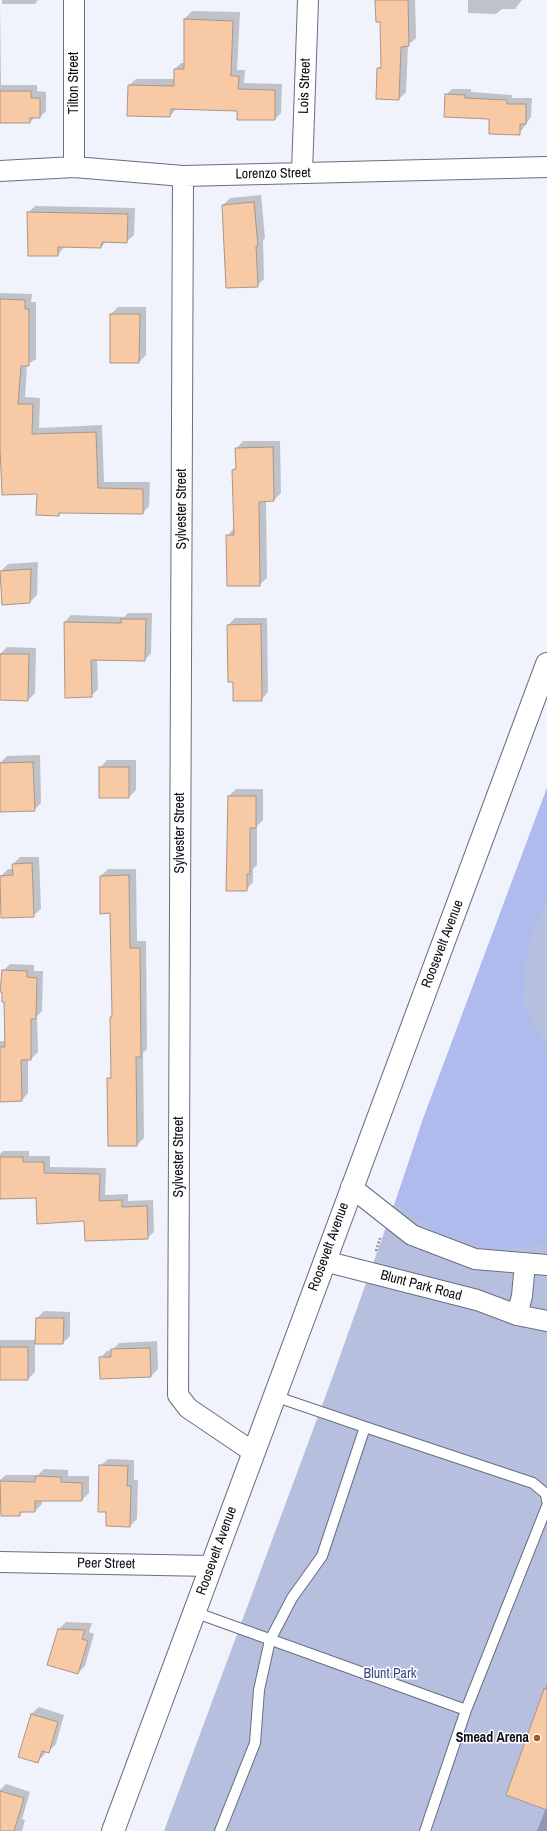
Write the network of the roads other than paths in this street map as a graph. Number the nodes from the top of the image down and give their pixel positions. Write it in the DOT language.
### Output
graph roads {
  1 [pos="74,0"];
  2 [pos="308,0"];
  3 [pos="74,167"];
  4 [pos="547,167"];
  5 [pos="0,171"];
  6 [pos="302,173"];
  7 [pos="182,176"];
  8 [pos="547,664"];
  9 [pos="351,1187"];
  10 [pos="324,1261"];
  11 [pos="525,1263"];
  12 [pos="547,1265"];
  13 [pos="516,1315"];
  14 [pos="547,1321"];
  15 [pos="274,1396"];
  16 [pos="365,1427"];
  17 [pos="253,1452"];
  18 [pos="547,1502"];
  19 [pos="547,1506"];
  20 [pos="0,1562"];
  21 [pos="211,1566"];
  22 [pos="194,1612"];
  23 [pos="270,1640"];
  24 [pos="466,1710"];
  25 [pos="112,1831"];
  26 [pos="220,1831"];
  27 [pos="425,1831"];
  1 -- 3 [label="street, Tilton Street"];
  2 -- 6 [label="street, Lois Street"];
  3 -- 5 [label="street, Lorenzo Street"];
  3 -- 7 [label="street, Lorenzo Street"];
  4 -- 6 [label="street, Lorenzo Street"];
  6 -- 7 [label="street, Lorenzo Street"];
  7 -- 17 [label="street, Sylvester Street"];
  8 -- 9 [label="main road, Roosevelt Avenue"];
  9 -- 10 [label="main road, Roosevelt Avenue"];
  9 -- 11 [label="street"];
  10 -- 13 [label="street, Blunt Park Road"];
  10 -- 15 [label="main road, Roosevelt Avenue"];
  11 -- 12 [label="street"];
  11 -- 13 [label="street"];
  13 -- 14 [label="street, Blunt Park Road"];
  15 -- 16 [label="lane"];
  15 -- 17 [label="main road, Roosevelt Avenue"];
  16 -- 18 [label="lane"];
  16 -- 23 [label="lane"];
  17 -- 21 [label="main road, Roosevelt Avenue"];
  19 -- 24 [label="lane"];
  20 -- 21 [label="street, Peer Street"];
  21 -- 22 [label="main road, Roosevelt Avenue"];
  22 -- 23 [label="lane"];
  22 -- 25 [label="main road, Roosevelt Avenue"];
  23 -- 24 [label="lane"];
  23 -- 26 [label="lane"];
  24 -- 27 [label="lane"];
}
